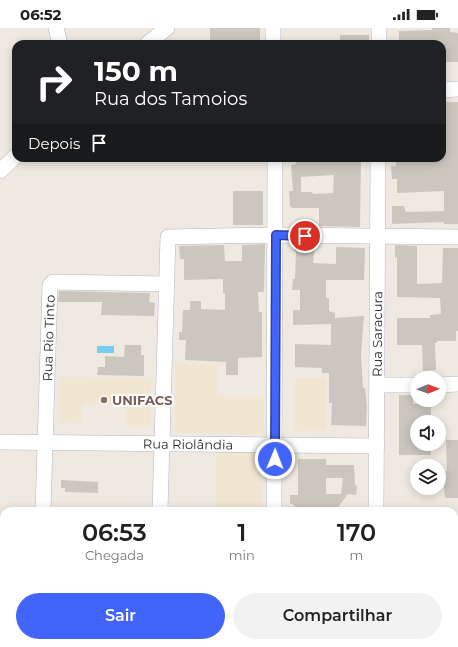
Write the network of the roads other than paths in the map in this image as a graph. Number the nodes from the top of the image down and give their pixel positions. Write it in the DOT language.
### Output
graph roads {
  1 [pos="56,28"];
  2 [pos="167,28"];
  3 [pos="273,28"];
  4 [pos="379,28"];
  5 [pos="59,40"];
  6 [pos="152,40"];
  7 [pos="273,40"];
  8 [pos="379,40"];
  9 [pos="458,89"];
  10 [pos="446,90"];
  11 [pos="12,160"];
  12 [pos="275,162"];
  13 [pos="378,162"];
  14 [pos="0,170"];
  15 [pos="276,235"];
  16 [pos="377,236"];
  17 [pos="458,237"];
  18 [pos="167,284"];
  19 [pos="446,384"];
  20 [pos="458,384"];
  21 [pos="378,385"];
  22 [pos="410,385"];
  23 [pos="0,442"];
  24 [pos="44,444"];
  25 [pos="163,444"];
  26 [pos="275,446"];
  27 [pos="377,446"];
  28 [pos="43,507"];
  29 [pos="160,507"];
  30 [pos="274,507"];
  31 [pos="376,507"];
  32 [pos="32,647"];
  33 [pos="41,647"];
  1 -- 5 [label="street"];
  2 -- 6 [label="street"];
  3 -- 7 [label="street"];
  4 -- 8 [label="street"];
  9 -- 10 [label="street"];
  11 -- 14 [label="street"];
  12 -- 15 [label="street"];
  13 -- 16 [label="street, Rua Saracura"];
  15 -- 16 [label="street"];
  15 -- 18 [label="street"];
  15 -- 26 [label="street"];
  16 -- 17 [label="street"];
  16 -- 21 [label="street, Rua Saracura"];
  18 -- 24 [label="street, Rua Rio Tinto"];
  18 -- 25 [label="street"];
  19 -- 20 [label="street"];
  21 -- 22 [label="street"];
  21 -- 27 [label="street, Rua Saracura"];
  23 -- 24 [label="street, Rua Riolândia"];
  24 -- 25 [label="street, Rua Riolândia"];
  24 -- 28 [label="street, Rua Rio Tinto"];
  25 -- 26 [label="street, Rua Riolândia"];
  25 -- 29 [label="street"];
  26 -- 27 [label="street, Rua Riolândia"];
  26 -- 30 [label="street"];
  27 -- 31 [label="street, Rua Saracura"];
  32 -- 33 [label="street"];
}
